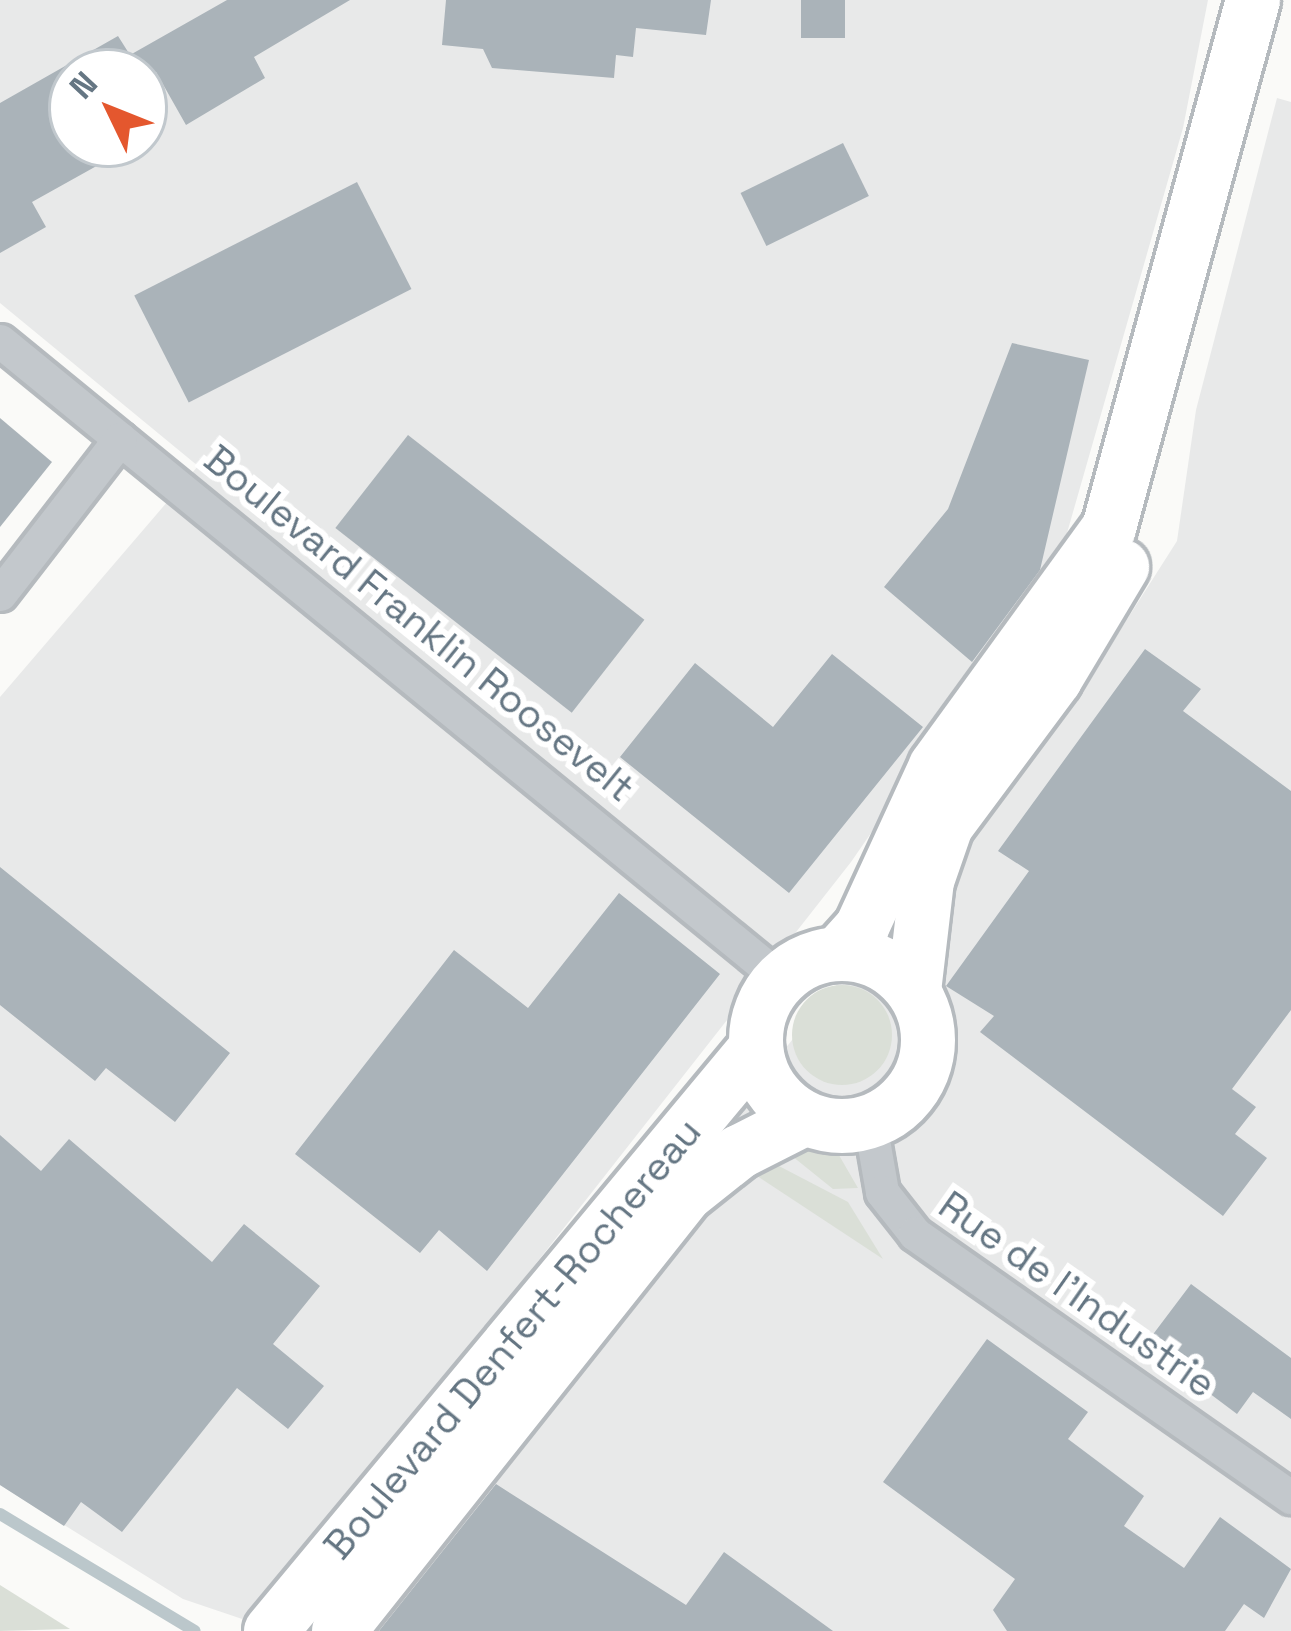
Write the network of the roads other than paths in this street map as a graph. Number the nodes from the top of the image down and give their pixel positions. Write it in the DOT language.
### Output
graph roads {
  1 [pos="1253,0"];
  2 [pos="1222,133"];
  3 [pos="0,341"];
  4 [pos="120,439"];
  5 [pos="0,594"];
  6 [pos="838,954"];
  7 [pos="781,979"];
  8 [pos="914,991"];
  9 [pos="756,1048"];
  10 [pos="804,1119"];
  11 [pos="870,1123"];
  12 [pos="1291,1497"];
  13 [pos="271,1631"];
  14 [pos="339,1631"];
  1 -- 2 [label="main road"];
  2 -- 6 [label="main road"];
  2 -- 8 [label="main road"];
  3 -- 4 [label="street, Boulevard Franklin Roosevelt"];
  4 -- 5 [label="street"];
  4 -- 7 [label="street, Boulevard Franklin Roosevelt"];
  6 -- 7 [label="main road"];
  6 -- 8 [label="main road"];
  7 -- 9 [label="main road, Boulevard Denfert-Rochereau"];
  8 -- 11 [label="main road"];
  9 -- 10 [label="main road"];
  9 -- 13 [label="main road, Boulevard Denfert-Rochereau"];
  10 -- 11 [label="main road, Boulevard Denfert-Rochereau"];
  10 -- 14 [label="main road, Boulevard Denfert-Rochereau"];
  11 -- 12 [label="street, Rue de l'Industrie"];
}
